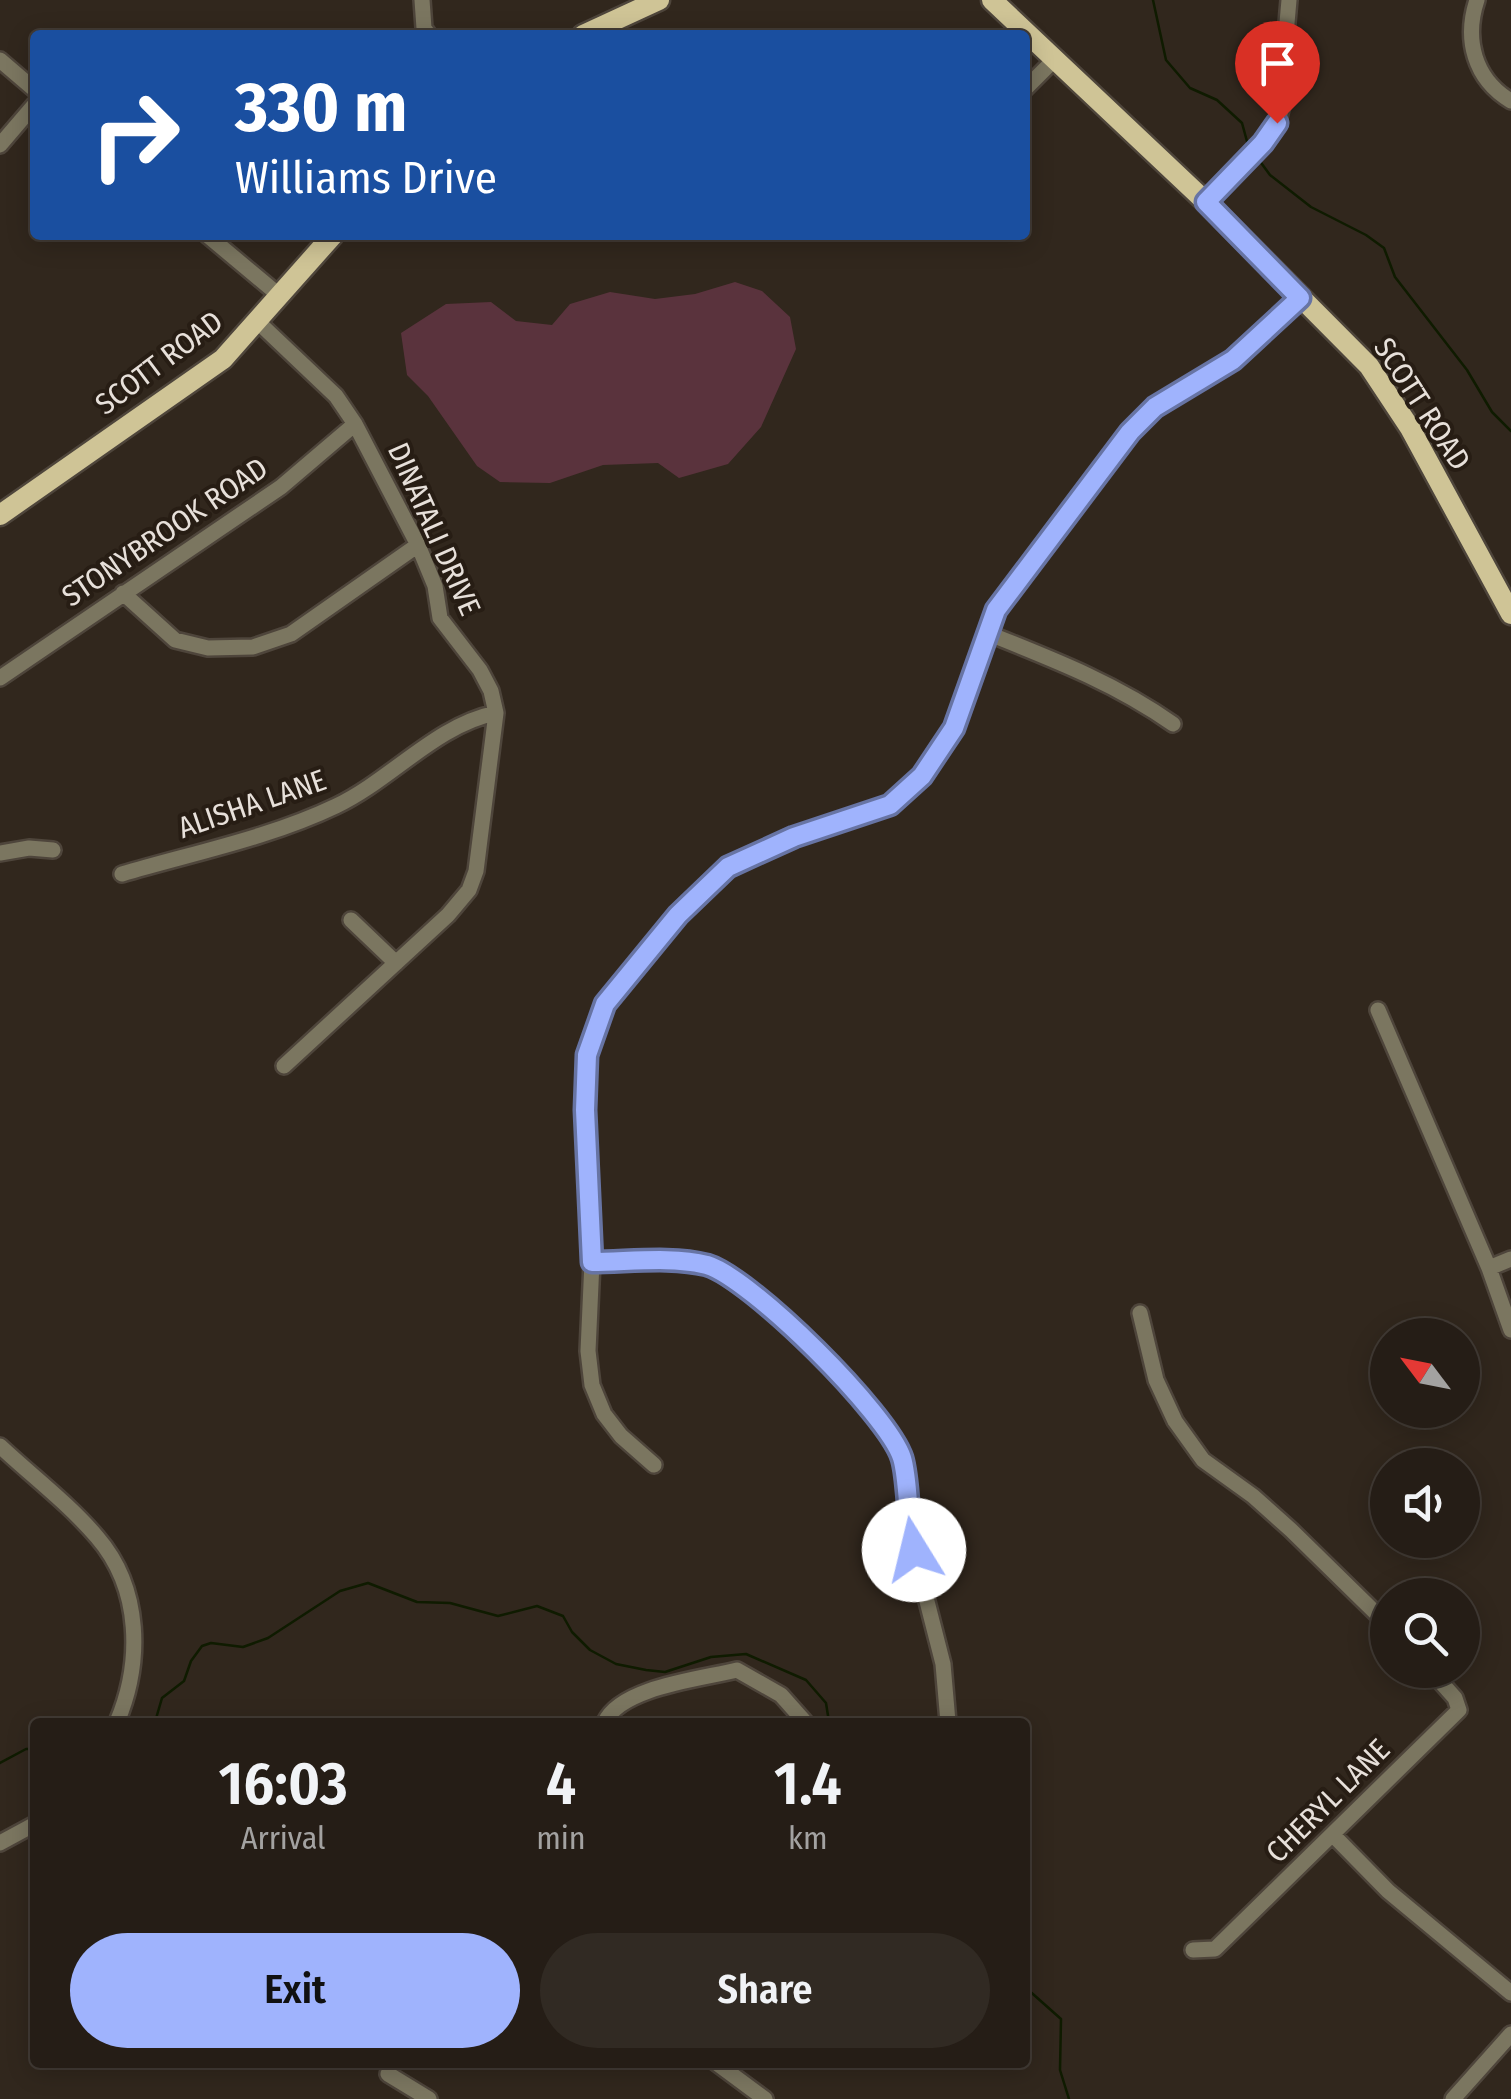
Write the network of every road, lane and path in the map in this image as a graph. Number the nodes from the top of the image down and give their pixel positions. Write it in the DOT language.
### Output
graph roads {
  1 [pos="422,0"];
  2 [pos="659,0"];
  3 [pos="992,0"];
  4 [pos="1289,0"];
  5 [pos="1477,0"];
  6 [pos="425,30"];
  7 [pos="594,30"];
  8 [pos="1025,30"];
  9 [pos="1030,34"];
  10 [pos="1056,58"];
  11 [pos="0,60"];
  12 [pos="1030,84"];
  13 [pos="30,88"];
  14 [pos="30,98"];
  15 [pos="1511,101"];
  16 [pos="0,145"];
  17 [pos="1206,202"];
  18 [pos="213,240"];
  19 [pos="329,240"];
  20 [pos="280,296"];
  21 [pos="1300,298"];
  22 [pos="258,322"];
  23 [pos="355,424"];
  24 [pos="0,515"];
  25 [pos="418,544"];
  26 [pos="123,593"];
  27 [pos="1511,614"];
  28 [pos="987,634"];
  29 [pos="0,678"];
  30 [pos="496,713"];
  31 [pos="1174,724"];
  32 [pos="53,850"];
  33 [pos="0,853"];
  34 [pos="122,874"];
  35 [pos="351,920"];
  36 [pos="396,962"];
  37 [pos="1378,1010"];
  38 [pos="284,1066"];
  39 [pos="1511,1259"];
  40 [pos="592,1262"];
  41 [pos="1489,1268"];
  42 [pos="1140,1313"];
  43 [pos="1511,1330"];
  44 [pos="0,1446"];
  45 [pos="654,1465"];
  46 [pos="1370,1608"];
  47 [pos="1446,1688"];
  48 [pos="119,1718"];
  49 [pos="607,1718"];
  50 [pos="801,1718"];
  51 [pos="948,1718"];
  52 [pos="30,1827"];
  53 [pos="1334,1836"];
  54 [pos="0,1843"];
  55 [pos="1193,1950"];
  56 [pos="1511,1994"];
  57 [pos="1511,2034"];
  58 [pos="722,2068"];
  59 [pos="388,2074"];
  60 [pos="761,2098"];
  61 [pos="429,2099"];
  62 [pos="1453,2099"];
  1 -- 6 [label="street"];
  2 -- 7 [label="main road"];
  3 -- 8 [label="main road, SCOTT ROAD"];
  4 -- 17 [label="street"];
  5 -- 15 [label="street"];
  9 -- 10 [label="main road, SCOTT ROAD"];
  10 -- 12 [label="street"];
  10 -- 17 [label="main road, SCOTT ROAD"];
  11 -- 13 [label="street"];
  14 -- 16 [label="street"];
  17 -- 21 [label="main road, SCOTT ROAD"];
  18 -- 20 [label="street"];
  19 -- 20 [label="main road, SCOTT ROAD"];
  20 -- 22 [label="main road, SCOTT ROAD"];
  21 -- 27 [label="main road, SCOTT ROAD"];
  21 -- 28 [label="street"];
  22 -- 23 [label="street, DINATALI DRIVE"];
  22 -- 24 [label="main road, SCOTT ROAD"];
  23 -- 25 [label="street, DINATALI DRIVE"];
  23 -- 26 [label="street, STONYBROOK ROAD"];
  25 -- 26 [label="street"];
  25 -- 30 [label="street, DINATALI DRIVE"];
  26 -- 29 [label="street, STONYBROOK ROAD"];
  28 -- 31 [label="street"];
  28 -- 40 [label="street"];
  30 -- 34 [label="street, ALISHA LANE"];
  30 -- 36 [label="street, DINATALI DRIVE"];
  32 -- 33 [label="street"];
  35 -- 36 [label="street"];
  36 -- 38 [label="street, DINATALI DRIVE"];
  37 -- 41 [label="street"];
  39 -- 41 [label="street"];
  40 -- 45 [label="street"];
  40 -- 51 [label="street"];
  41 -- 43 [label="street"];
  42 -- 46 [label="street"];
  44 -- 48 [label="street"];
  47 -- 53 [label="street, CHERYL LANE"];
  49 -- 50 [label="street"];
  52 -- 54 [label="street"];
  53 -- 55 [label="street, CHERYL LANE"];
  53 -- 56 [label="street"];
  57 -- 62 [label="street"];
  58 -- 60 [label="street"];
  59 -- 61 [label="street"];
}
